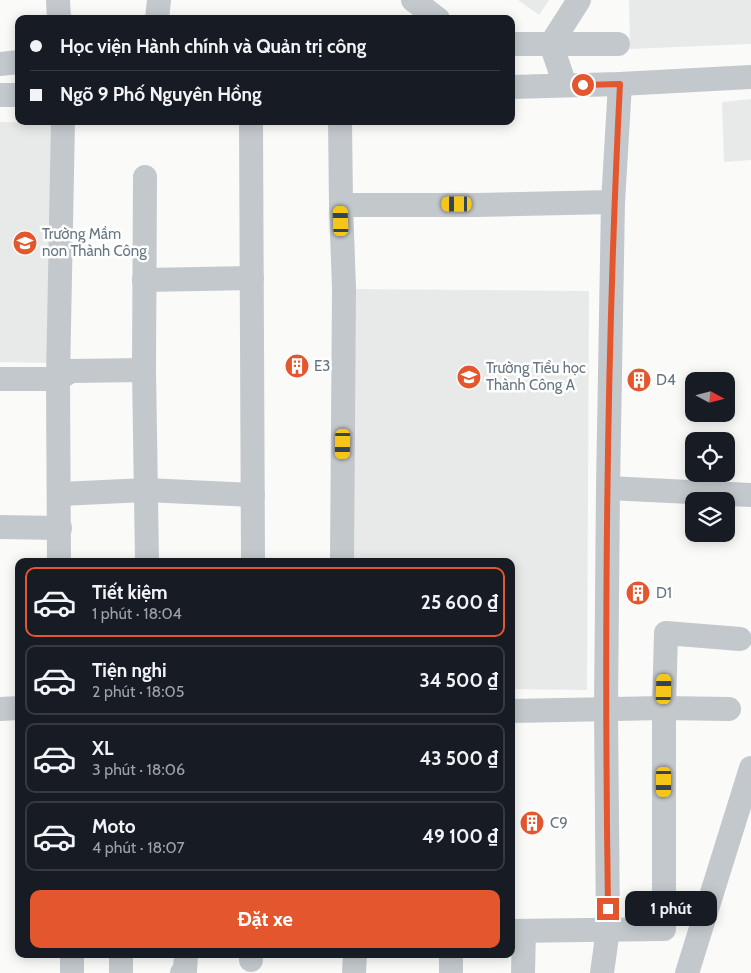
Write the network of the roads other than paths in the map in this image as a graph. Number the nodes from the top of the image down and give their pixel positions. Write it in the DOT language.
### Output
graph roads {
  1 [pos="58,0"];
  2 [pos="160,0"];
  3 [pos="413,0"];
  4 [pos="579,0"];
  5 [pos="59,15"];
  6 [pos="158,15"];
  7 [pos="433,15"];
  8 [pos="515,44"];
  9 [pos="551,44"];
  10 [pos="618,44"];
  11 [pos="15,62"];
  12 [pos="0,64"];
  13 [pos="751,77"];
  14 [pos="620,84"];
  15 [pos="565,85"];
  16 [pos="515,87"];
  17 [pos="0,95"];
  18 [pos="15,95"];
  19 [pos="63,125"];
  20 [pos="251,125"];
  21 [pos="340,125"];
  22 [pos="145,178"];
  23 [pos="613,202"];
  24 [pos="341,204"];
  25 [pos="252,278"];
  26 [pos="144,280"];
  27 [pos="144,370"];
  28 [pos="0,378"];
  29 [pos="58,379"];
  30 [pos="608,488"];
  31 [pos="146,490"];
  32 [pos="60,494"];
  33 [pos="253,495"];
  34 [pos="751,496"];
  35 [pos="0,527"];
  36 [pos="60,528"];
  37 [pos="59,558"];
  38 [pos="146,558"];
  39 [pos="253,558"];
  40 [pos="342,558"];
  41 [pos="740,639"];
  42 [pos="15,708"];
  43 [pos="664,708"];
  44 [pos="0,709"];
  45 [pos="729,709"];
  46 [pos="606,710"];
  47 [pos="515,711"];
  48 [pos="751,768"];
  49 [pos="608,928"];
  50 [pos="518,931"];
  51 [pos="72,958"];
  52 [pos="121,958"];
  53 [pos="186,958"];
  54 [pos="355,958"];
  55 [pos="451,958"];
  56 [pos="72,973"];
  57 [pos="121,973"];
  58 [pos="182,973"];
  59 [pos="354,973"];
  60 [pos="451,973"];
  61 [pos="523,973"];
  62 [pos="602,973"];
  63 [pos="687,973"];
  1 -- 5 [label="street"];
  2 -- 6 [label="street"];
  3 -- 7 [label="street"];
  4 -- 9 [label="street"];
  8 -- 9 [label="street"];
  9 -- 10 [label="street"];
  9 -- 15 [label="street"];
  11 -- 12 [label="street"];
  13 -- 14 [label="street"];
  14 -- 15 [label="street"];
  14 -- 23 [label="street"];
  15 -- 16 [label="street"];
  17 -- 18 [label="street"];
  19 -- 29 [label="street"];
  20 -- 25 [label="street"];
  21 -- 24 [label="street"];
  22 -- 26 [label="street"];
  23 -- 24 [label="street"];
  23 -- 30 [label="street"];
  24 -- 40 [label="street"];
  25 -- 26 [label="street"];
  25 -- 33 [label="street"];
  26 -- 27 [label="street"];
  27 -- 29 [label="street"];
  27 -- 31 [label="street"];
  28 -- 29 [label="street"];
  29 -- 32 [label="street"];
  30 -- 34 [label="street"];
  30 -- 46 [label="street"];
  31 -- 32 [label="street"];
  31 -- 33 [label="street"];
  31 -- 38 [label="street"];
  32 -- 36 [label="street"];
  33 -- 39 [label="street"];
  35 -- 36 [label="street"];
  36 -- 37 [label="street"];
  41 -- 43 [label="street"];
  42 -- 44 [label="street"];
  43 -- 45 [label="street"];
  43 -- 46 [label="street"];
  43 -- 49 [label="street"];
  46 -- 47 [label="street"];
  46 -- 49 [label="street"];
  48 -- 63 [label="street"];
  49 -- 50 [label="street"];
  49 -- 62 [label="street"];
  50 -- 61 [label="street"];
  51 -- 56 [label="street"];
  52 -- 57 [label="street"];
  53 -- 58 [label="street"];
  54 -- 59 [label="street"];
  55 -- 60 [label="street"];
}
